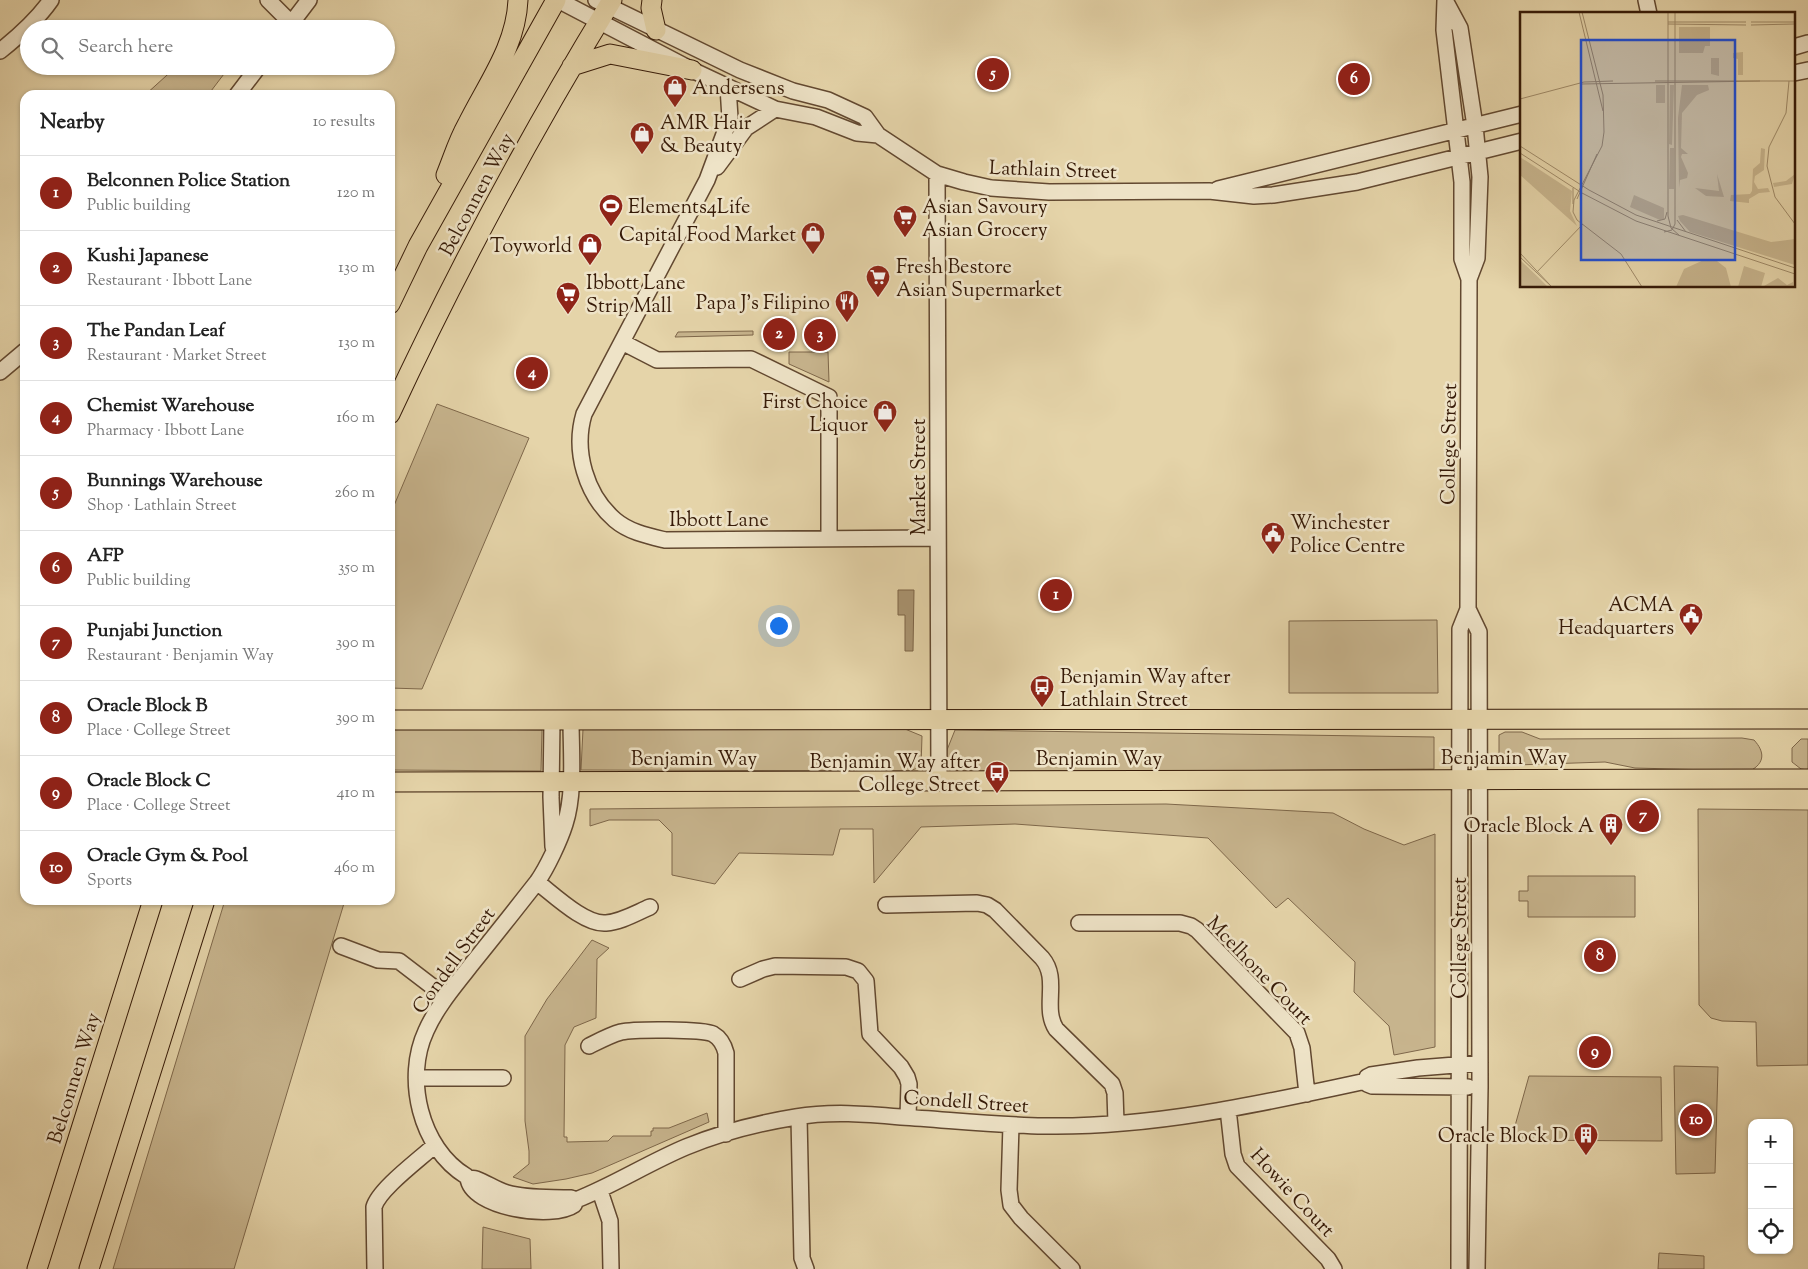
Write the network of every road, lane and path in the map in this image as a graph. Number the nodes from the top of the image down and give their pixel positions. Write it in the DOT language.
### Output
graph roads {
  1 [pos="51,0"];
  2 [pos="268,0"];
  3 [pos="309,0"];
  4 [pos="518,0"];
  5 [pos="557,0"];
  6 [pos="652,0"];
  7 [pos="1446,1"];
  8 [pos="603,7"];
  9 [pos="35,20"];
  10 [pos="284,20"];
  11 [pos="294,20"];
  12 [pos="656,30"];
  13 [pos="20,35"];
  14 [pos="1,49"];
  15 [pos="572,66"];
  16 [pos="692,70"];
  17 [pos="252,75"];
  18 [pos="728,87"];
  19 [pos="241,90"];
  20 [pos="775,109"];
  21 [pos="1520,115"];
  22 [pos="1475,126"];
  23 [pos="1456,130"];
  24 [pos="878,135"];
  25 [pos="1520,141"];
  26 [pos="1477,152"];
  27 [pos="1459,156"];
  28 [pos="937,174"];
  29 [pos="707,180"];
  30 [pos="1210,191"];
  31 [pos="418,246"];
  32 [pos="1469,279"];
  33 [pos="395,294"];
  34 [pos="622,342"];
  35 [pos="20,355"];
  36 [pos="0,372"];
  37 [pos="395,404"];
  38 [pos="938,538"];
  39 [pos="829,539"];
  40 [pos="1468,609"];
  41 [pos="395,711"];
  42 [pos="1808,719"];
  43 [pos="395,720"];
  44 [pos="448,720"];
  45 [pos="552,720"];
  46 [pos="571,720"];
  47 [pos="939,720"];
  48 [pos="1460,720"];
  49 [pos="1478,720"];
  50 [pos="1808,779"];
  51 [pos="939,780"];
  52 [pos="1459,780"];
  53 [pos="1478,780"];
  54 [pos="551,781"];
  55 [pos="570,781"];
  56 [pos="395,782"];
  57 [pos="553,850"];
  58 [pos="537,882"];
  59 [pos="886,904"];
  60 [pos="151,905"];
  61 [pos="160,905"];
  62 [pos="203,905"];
  63 [pos="650,907"];
  64 [pos="1079,923"];
  65 [pos="341,946"];
  66 [pos="740,980"];
  67 [pos="446,997"];
  68 [pos="120,1001"];
  69 [pos="589,1046"];
  70 [pos="1480,1063"];
  71 [pos="1459,1064"];
  72 [pos="417,1078"];
  73 [pos="503,1078"];
  74 [pos="1366,1081"];
  75 [pos="1459,1087"];
  76 [pos="1480,1087"];
  77 [pos="1307,1094"];
  78 [pos="1228,1109"];
  79 [pos="799,1117"];
  80 [pos="908,1117"];
  81 [pos="1116,1124"];
  82 [pos="1011,1125"];
  83 [pos="726,1134"];
  84 [pos="436,1145"];
  85 [pos="600,1191"];
  86 [pos="37,1269"];
  87 [pos="89,1269"];
  88 [pos="375,1269"];
  89 [pos="611,1269"];
  90 [pos="806,1269"];
  91 [pos="1072,1269"];
  92 [pos="1334,1269"];
  93 [pos="1459,1269"];
  94 [pos="1477,1269"];
  1 -- 9 [label="street"];
  2 -- 10 [label="street"];
  3 -- 11 [label="street"];
  4 -- 31 [label="main road"];
  5 -- 8 [label="street"];
  5 -- 31 [label="main road, Belconnen Way"];
  6 -- 12 [label="main road"];
  7 -- 22 [label="street, College Street"];
  7 -- 23 [label="street, College Street"];
  8 -- 12 [label="street, Lathlain Street"];
  8 -- 15 [label="main road, Belconnen Way"];
  8 -- 16 [label="street, Lathlain Street"];
  12 -- 24 [label="street, Lathlain Street"];
  13 -- 14 [label="street"];
  15 -- 16 [label="main road"];
  15 -- 37 [label="main road, Belconnen Way"];
  16 -- 18 [label="street, Lathlain Street"];
  17 -- 19 [label="street"];
  18 -- 20 [label="street, Lathlain Street"];
  18 -- 29 [label="street"];
  20 -- 24 [label="street, Lathlain Street"];
  20 -- 29 [label="street"];
  21 -- 22 [label="street, Lathlain Street"];
  22 -- 23 [label="street, Lathlain Street"];
  22 -- 26 [label="street, College Street"];
  23 -- 27 [label="street, College Street"];
  23 -- 30 [label="street, Lathlain Street"];
  24 -- 28 [label="street, Lathlain Street"];
  25 -- 26 [label="street, Lathlain Street"];
  26 -- 27 [label="street, Lathlain Street"];
  26 -- 32 [label="street, College Street"];
  27 -- 30 [label="street, Lathlain Street"];
  27 -- 32 [label="street, College Street"];
  28 -- 30 [label="street, Lathlain Street"];
  28 -- 38 [label="street, Market Street"];
  29 -- 34 [label="street, Ibbott Lane"];
  31 -- 33 [label="main road, Belconnen Way"];
  32 -- 40 [label="street, College Street"];
  34 -- 39 [label="street"];
  34 -- 39 [label="street, Ibbott Lane"];
  35 -- 36 [label="street"];
  38 -- 39 [label="street, Ibbott Lane"];
  38 -- 47 [label="street, Market Street"];
  40 -- 48 [label="street, College Street"];
  40 -- 49 [label="street, College Street"];
  41 -- 44 [label="main road"];
  42 -- 49 [label="main road, Benjamin Way"];
  43 -- 44 [label="main road, Benjamin Way"];
  44 -- 45 [label="main road, Benjamin Way"];
  45 -- 46 [label="main road, Benjamin Way"];
  45 -- 54 [label="street, Condell Street"];
  46 -- 47 [label="main road, Benjamin Way"];
  46 -- 55 [label="street, Condell Street"];
  47 -- 48 [label="main road, Benjamin Way"];
  47 -- 51 [label="street, Market Street"];
  48 -- 49 [label="main road, Benjamin Way"];
  48 -- 52 [label="street, College Street"];
  49 -- 53 [label="street, College Street"];
  50 -- 53 [label="main road, Benjamin Way"];
  51 -- 52 [label="main road, Benjamin Way"];
  51 -- 55 [label="main road, Benjamin Way"];
  52 -- 53 [label="main road, Benjamin Way"];
  52 -- 71 [label="street, College Street"];
  53 -- 70 [label="street, College Street"];
  54 -- 55 [label="main road, Benjamin Way"];
  54 -- 56 [label="main road, Benjamin Way"];
  54 -- 57 [label="street, Condell Street"];
  55 -- 57 [label="street, Condell Street"];
  57 -- 58 [label="street, Condell Street"];
  58 -- 63 [label="street"];
  58 -- 67 [label="street, Condell Street"];
  59 -- 81 [label="street"];
  60 -- 68 [label="main road, Belconnen Way"];
  61 -- 68 [label="main road"];
  62 -- 87 [label="main road"];
  64 -- 77 [label="street, Mcelhone Court"];
  65 -- 67 [label="street"];
  66 -- 80 [label="street"];
  67 -- 72 [label="street, Condell Street"];
  68 -- 86 [label="main road, Belconnen Way"];
  69 -- 83 [label="street"];
  70 -- 71 [label="street, Condell Street"];
  70 -- 76 [label="street, College Street"];
  71 -- 74 [label="street, Condell Street"];
  71 -- 75 [label="street, College Street"];
  72 -- 73 [label="street"];
  72 -- 84 [label="street, Condell Street"];
  74 -- 75 [label="street, Condell Street"];
  74 -- 77 [label="street, Condell Street"];
  75 -- 76 [label="street, Condell Street"];
  75 -- 93 [label="street, College Street"];
  76 -- 94 [label="street, College Street"];
  77 -- 78 [label="street, Condell Street"];
  78 -- 81 [label="street, Condell Street"];
  78 -- 92 [label="street, Howie Court"];
  79 -- 80 [label="street, Condell Street"];
  79 -- 83 [label="street, Condell Street"];
  79 -- 90 [label="street"];
  80 -- 82 [label="street, Condell Street"];
  81 -- 82 [label="street, Condell Street"];
  82 -- 91 [label="street"];
  83 -- 85 [label="street, Condell Street"];
  84 -- 85 [label="street, Condell Street"];
  84 -- 88 [label="street"];
  85 -- 89 [label="street"];
}
